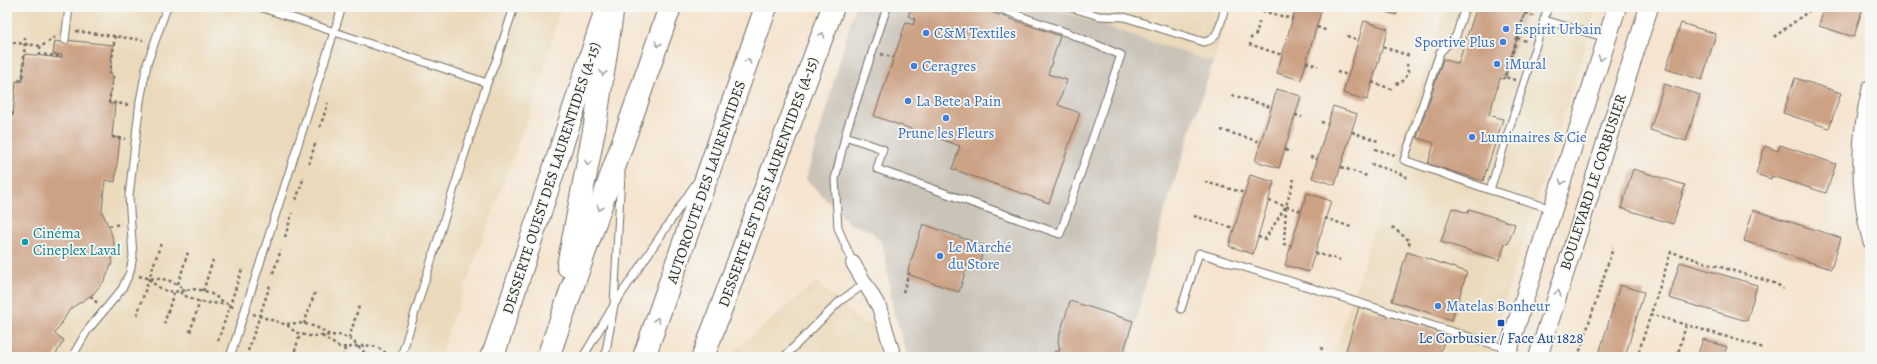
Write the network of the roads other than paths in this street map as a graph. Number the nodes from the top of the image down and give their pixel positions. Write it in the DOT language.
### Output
graph roads {
  1 [pos="69,7"];
  2 [pos="168,7"];
  3 [pos="260,7"];
  4 [pos="342,7"];
  5 [pos="514,7"];
  6 [pos="607,7"];
  7 [pos="613,7"];
  8 [pos="670,7"];
  9 [pos="766,7"];
  10 [pos="833,7"];
  11 [pos="887,7"];
  12 [pos="995,7"];
  13 [pos="1069,7"];
  14 [pos="1225,7"];
  15 [pos="1465,7"];
  16 [pos="1548,7"];
  17 [pos="1617,7"];
  18 [pos="1649,7"];
  19 [pos="1541,19"];
  20 [pos="334,32"];
  21 [pos="1607,38"];
  22 [pos="65,40"];
  23 [pos="487,83"];
  24 [pos="1870,87"];
  25 [pos="845,136"];
  26 [pos="622,144"];
  27 [pos="717,151"];
  28 [pos="1865,177"];
  29 [pos="1490,190"];
  30 [pos="1553,209"];
  31 [pos="1870,241"];
  32 [pos="853,263"];
  33 [pos="866,283"];
  34 [pos="614,305"];
  35 [pos="1181,309"];
  36 [pos="552,347"];
  37 [pos="1507,353"];
  38 [pos="493,355"];
  39 [pos="72,357"];
  40 [pos="230,357"];
  41 [pos="401,357"];
  42 [pos="583,357"];
  43 [pos="605,357"];
  44 [pos="644,357"];
  45 [pos="703,357"];
  46 [pos="784,357"];
  47 [pos="894,357"];
  48 [pos="1538,357"];
  1 -- 22 [label="lane"];
  2 -- 39 [label="lane"];
  3 -- 20 [label="lane"];
  4 -- 20 [label="lane"];
  5 -- 23 [label="lane"];
  6 -- 38 [label="main road, DESSERTE OUEST DES LAURENTIDES (A-15)"];
  7 -- 36 [label="main road, one-way"];
  8 -- 26 [label="main road, one-way"];
  27 -- 9 [label="main road, AUTOROUTE DES LAURENTIDES, one-way"];
  45 -- 10 [label="main road, DESSERTE EST DES LAURENTIDES (A-15), one-way"];
  11 -- 25 [label="lane"];
  12 -- 25 [label="lane"];
  13 -- 14 [label="lane"];
  15 -- 29 [label="lane"];
  16 -- 19 [label="lane"];
  17 -- 21 [label="street, BOULEVARD LE CORBUSIER"];
  48 -- 18 [label="street, BOULEVARD LE CORBUSIER, one-way"];
  19 -- 21 [label="lane"];
  19 -- 29 [label="lane"];
  20 -- 23 [label="lane"];
  20 -- 40 [label="lane"];
  21 -- 30 [label="street, BOULEVARD LE CORBUSIER, one-way"];
  23 -- 41 [label="lane"];
  24 -- 28 [label="street"];
  25 -- 32 [label="lane"];
  26 -- 34 [label="lane"];
  26 -- 36 [label="main road, one-way"];
  27 -- 34 [label="lane"];
  44 -- 27 [label="main road, AUTOROUTE DES LAURENTIDES, one-way"];
  28 -- 31 [label="street"];
  29 -- 30 [label="lane"];
  30 -- 37 [label="street, BOULEVARD LE CORBUSIER"];
  32 -- 33 [label="street"];
  33 -- 46 [label="lane"];
  33 -- 47 [label="street"];
  34 -- 42 [label="lane"];
  34 -- 43 [label="lane"];
  35 -- 37 [label="lane"];
}
